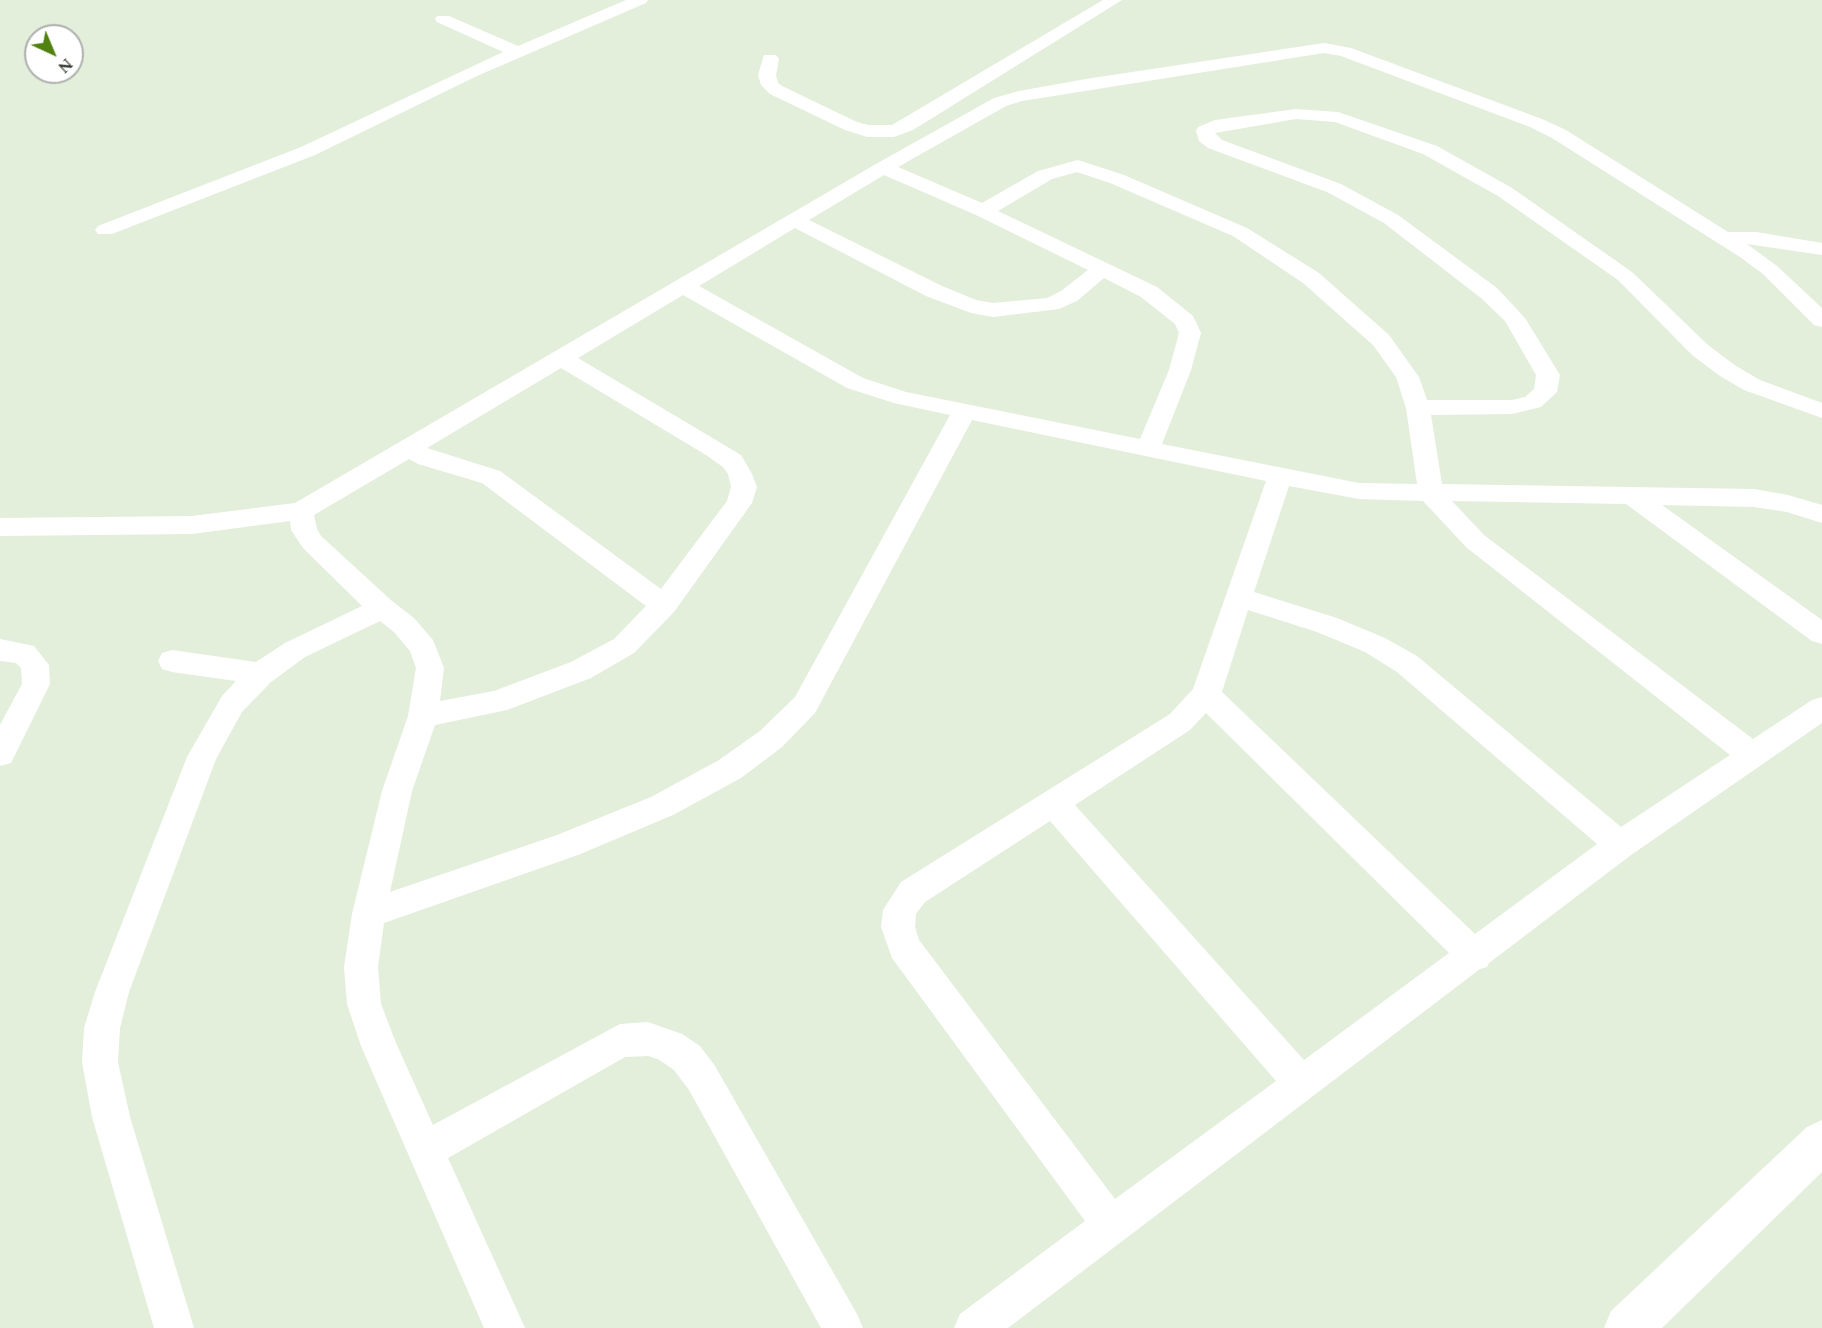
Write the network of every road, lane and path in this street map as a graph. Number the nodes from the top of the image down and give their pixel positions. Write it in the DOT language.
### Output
graph roads {
  1 [pos="640,0"];
  2 [pos="1114,0"];
  3 [pos="443,18"];
  4 [pos="517,52"];
  5 [pos="770,59"];
  6 [pos="883,168"];
  7 [pos="983,212"];
  8 [pos="794,220"];
  9 [pos="105,230"];
  10 [pos="1725,238"];
  11 [pos="1822,249"];
  12 [pos="1102,269"];
  13 [pos="683,286"];
  14 [pos="1822,320"];
  15 [pos="560,357"];
  16 [pos="1418,408"];
  17 [pos="965,410"];
  18 [pos="1822,411"];
  19 [pos="408,448"];
  20 [pos="1148,448"];
  21 [pos="1280,476"];
  22 [pos="1431,494"];
  23 [pos="1632,496"];
  24 [pos="301,511"];
  25 [pos="1822,514"];
  26 [pos="0,527"];
  27 [pos="1238,597"];
  28 [pos="664,605"];
  29 [pos="382,608"];
  30 [pos="1822,634"];
  31 [pos="0,650"];
  32 [pos="172,661"];
  33 [pos="261,674"];
  34 [pos="1206,695"];
  35 [pos="1822,708"];
  36 [pos="423,716"];
  37 [pos="0,754"];
  38 [pos="1752,755"];
  39 [pos="1054,803"];
  40 [pos="1620,845"];
  41 [pos="369,914"];
  42 [pos="1475,956"];
  43 [pos="1302,1084"];
  44 [pos="1822,1142"];
  45 [pos="427,1149"];
  46 [pos="1110,1225"];
  47 [pos="174,1328"];
  48 [pos="505,1328"];
  49 [pos="843,1328"];
  50 [pos="974,1328"];
  51 [pos="1628,1328"];
  1 -- 4 [label="street"];
  2 -- 5 [label="street"];
  3 -- 4 [label="street"];
  4 -- 9 [label="street"];
  6 -- 7 [label="street"];
  6 -- 8 [label="street"];
  6 -- 10 [label="street"];
  7 -- 12 [label="street"];
  7 -- 16 [label="street"];
  8 -- 12 [label="street"];
  8 -- 13 [label="street"];
  10 -- 11 [label="street"];
  10 -- 14 [label="street"];
  12 -- 20 [label="street"];
  13 -- 15 [label="street"];
  13 -- 17 [label="street"];
  15 -- 19 [label="street"];
  15 -- 28 [label="street"];
  16 -- 18 [label="street"];
  16 -- 22 [label="street"];
  17 -- 20 [label="street"];
  17 -- 41 [label="street"];
  19 -- 24 [label="street"];
  19 -- 28 [label="street"];
  20 -- 21 [label="street"];
  21 -- 22 [label="street"];
  21 -- 27 [label="street"];
  22 -- 23 [label="street"];
  22 -- 38 [label="street"];
  23 -- 25 [label="street"];
  23 -- 30 [label="street"];
  24 -- 26 [label="street"];
  24 -- 29 [label="street"];
  27 -- 34 [label="street"];
  27 -- 40 [label="street"];
  28 -- 36 [label="street"];
  29 -- 33 [label="street"];
  29 -- 36 [label="street"];
  31 -- 37 [label="street"];
  32 -- 33 [label="street"];
  33 -- 47 [label="street"];
  34 -- 39 [label="street"];
  34 -- 42 [label="street"];
  35 -- 38 [label="street"];
  36 -- 41 [label="street"];
  38 -- 40 [label="street"];
  39 -- 43 [label="street"];
  39 -- 46 [label="street"];
  40 -- 42 [label="street"];
  41 -- 45 [label="street"];
  42 -- 43 [label="street"];
  43 -- 46 [label="street"];
  44 -- 51 [label="street"];
  45 -- 48 [label="street"];
  45 -- 49 [label="street"];
  46 -- 50 [label="street"];
}
